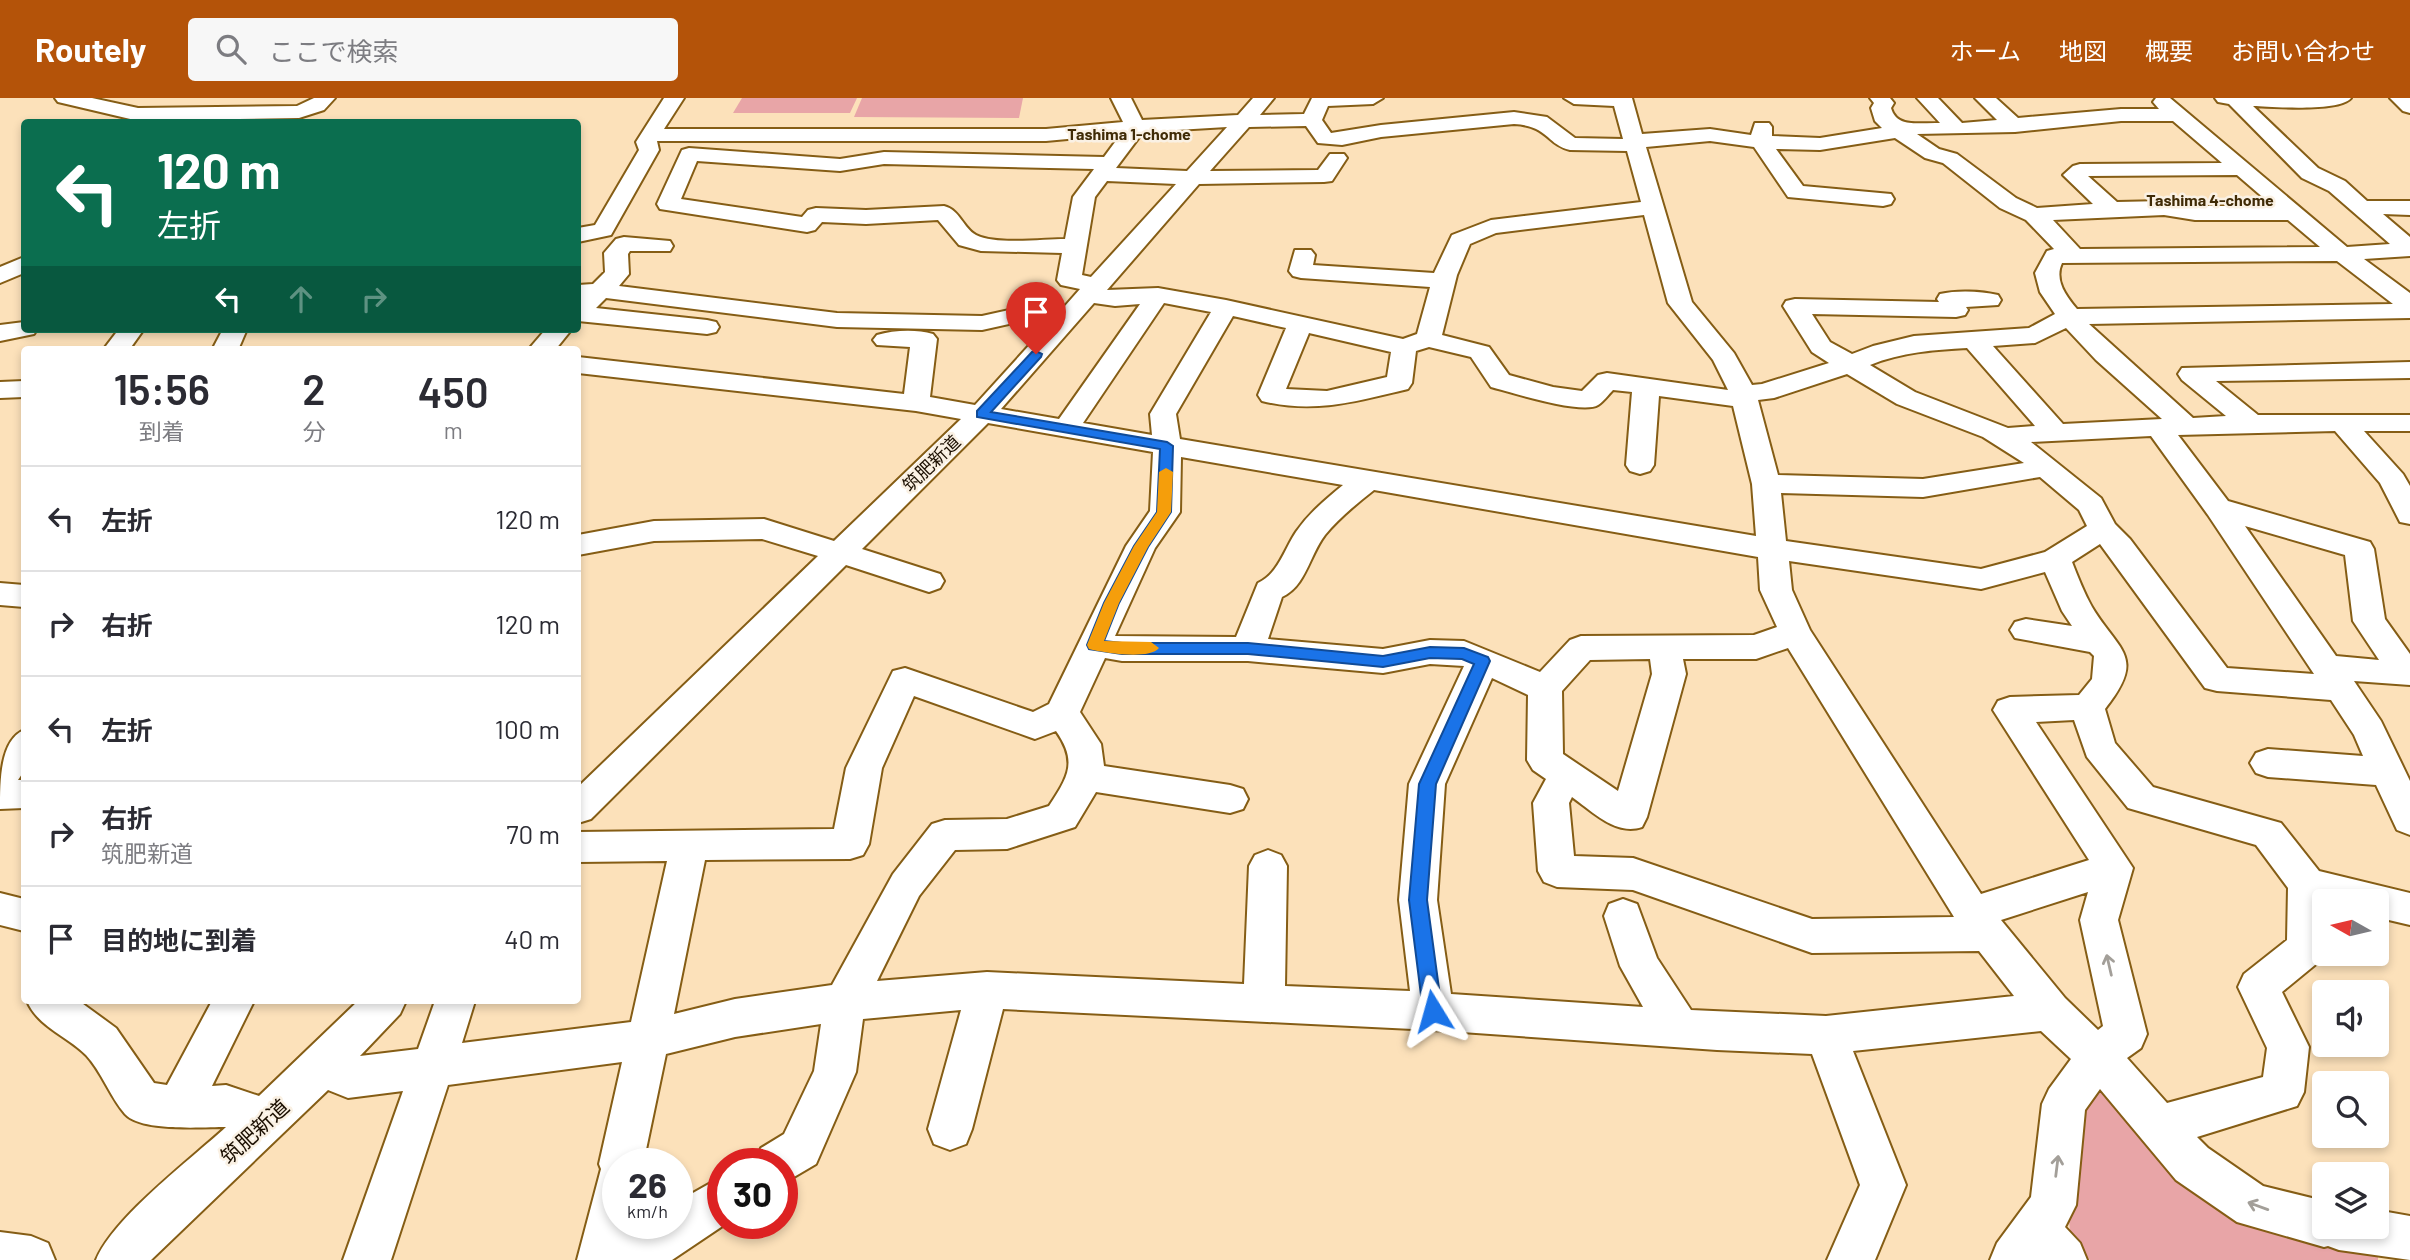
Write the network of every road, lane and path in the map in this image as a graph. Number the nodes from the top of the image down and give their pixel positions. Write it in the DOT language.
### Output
graph roads {
  1 [pos="65,98"];
  2 [pos="325,98"];
  3 [pos="674,98"];
  4 [pos="1121,98"];
  5 [pos="1265,98"];
  6 [pos="1373,98"];
  7 [pos="1574,98"];
  8 [pos="1880,98"];
  9 [pos="1927,98"];
  10 [pos="1985,98"];
  11 [pos="2158,98"];
  12 [pos="2341,98"];
  13 [pos="2400,98"];
  14 [pos="1622,99"];
  15 [pos="2230,99"];
  16 [pos="2410,107"];
  17 [pos="138,114"];
  18 [pos="2179,115"];
  19 [pos="152,119"];
  20 [pos="1245,120"];
  21 [pos="1312,120"];
  22 [pos="1782,120"];
  23 [pos="2015,126"];
  24 [pos="1136,128"];
  25 [pos="1957,129"];
  26 [pos="1897,130"];
  27 [pos="649,142"];
  28 [pos="1761,142"];
  29 [pos="1636,143"];
  30 [pos="689,154"];
  31 [pos="1337,158"];
  32 [pos="1105,169"];
  33 [pos="2243,169"];
  34 [pos="1194,178"];
  35 [pos="2277,198"];
  36 [pos="1883,199"];
  37 [pos="2356,203"];
  38 [pos="1655,207"];
  39 [pos="2410,208"];
  40 [pos="2112,209"];
  41 [pos="2294,213"];
  42 [pos="2034,215"];
  43 [pos="581,234"];
  44 [pos="662,246"];
  45 [pos="1075,246"];
  46 [pos="2410,249"];
  47 [pos="2342,254"];
  48 [pos="2073,255"];
  49 [pos="1303,256"];
  50 [pos="21,266"];
  51 [pos="0,276"];
  52 [pos="1444,281"];
  53 [pos="1158,295"];
  54 [pos="1087,298"];
  55 [pos="1989,300"];
  56 [pos="583,303"];
  57 [pos="2410,305"];
  58 [pos="1226,307"];
  59 [pos="2410,311"];
  60 [pos="2068,317"];
  61 [pos="1300,324"];
  62 [pos="21,330"];
  63 [pos="0,333"];
  64 [pos="556,333"];
  65 [pos="1973,339"];
  66 [pos="1416,343"];
  67 [pos="545,346"];
  68 [pos="1851,364"];
  69 [pos="581,365"];
  70 [pos="2410,370"];
  71 [pos="1646,388"];
  72 [pos="21,389"];
  73 [pos="0,390"];
  74 [pos="1743,397"];
  75 [pos="916,403"];
  76 [pos="982,414"];
  77 [pos="2251,423"];
  78 [pos="2410,423"];
  79 [pos="2344,425"];
  80 [pos="2171,426"];
  81 [pos="1066,428"];
  82 [pos="2055,432"];
  83 [pos="2004,438"];
  84 [pos="1167,446"];
  85 [pos="1640,465"];
  86 [pos="2045,467"];
  87 [pos="1366,482"];
  88 [pos="1766,484"];
  89 [pos="2218,508"];
  90 [pos="2410,515"];
  91 [pos="2103,529"];
  92 [pos="581,544"];
  93 [pos="1772,549"];
  94 [pos="837,553"];
  95 [pos="2056,559"];
  96 [pos="929,581"];
  97 [pos="0,594"];
  98 [pos="21,596"];
  99 [pos="2026,630"];
  100 [pos="1795,633"];
  101 [pos="2101,642"];
  102 [pos="1095,645"];
  103 [pos="1664,648"];
  104 [pos="1248,649"];
  105 [pos="1483,661"];
  106 [pos="2334,678"];
  107 [pos="1545,688"];
  108 [pos="2088,707"];
  109 [pos="1062,713"];
  110 [pos="21,748"];
  111 [pos="2268,763"];
  112 [pos="2389,772"];
  113 [pos="1566,776"];
  114 [pos="1087,777"];
  115 [pos="0,779"];
  116 [pos="21,794"];
  117 [pos="0,795"];
  118 [pos="1230,799"];
  119 [pos="581,806"];
  120 [pos="2410,820"];
  121 [pos="689,845"];
  122 [pos="581,847"];
  123 [pos="1268,866"];
  124 [pos="2114,868"];
  125 [pos="2306,884"];
  126 [pos="0,909"];
  127 [pos="2410,909"];
  128 [pos="21,914"];
  129 [pos="1623,916"];
  130 [pos="1981,924"];
  131 [pos="987,990"];
  132 [pos="845,1002"];
  133 [pos="1264,1002"];
  134 [pos="51,1004"];
  135 [pos="232,1004"];
  136 [pos="383,1004"];
  137 [pos="454,1004"];
  138 [pos="1433,1011"];
  139 [pos="1679,1027"];
  140 [pos="2074,1034"];
  141 [pos="1826,1035"];
  142 [pos="647,1039"];
  143 [pos="322,1066"];
  144 [pos="432,1067"];
  145 [pos="178,1107"];
  146 [pos="267,1120"];
  147 [pos="2160,1126"];
  148 [pos="950,1129"];
  149 [pos="624,1148"];
  150 [pos="798,1150"];
  151 [pos="707,1209"];
  152 [pos="2312,1221"];
  153 [pos="2389,1236"];
  154 [pos="606,1239"];
  155 [pos="2410,1240"];
  156 [pos="2038,1250"];
  157 [pos="0,1255"];
  158 [pos="31,1260"];
  159 [pos="120,1260"];
  160 [pos="367,1260"];
  161 [pos="601,1260"];
  162 [pos="630,1260"];
  163 [pos="1852,1260"];
  1 -- 17 [label="street"];
  2 -- 17 [label="street"];
  3 -- 27 [label="street"];
  4 -- 24 [label="street"];
  5 -- 20 [label="street, 筑肥新道"];
  6 -- 21 [label="street"];
  7 -- 14 [label="street"];
  8 -- 26 [label="street"];
  9 -- 25 [label="street"];
  10 -- 23 [label="street"];
  11 -- 18 [label="street"];
  12 -- 15 [label="street"];
  13 -- 16 [label="street"];
  14 -- 29 [label="street"];
  15 -- 37 [label="street"];
  17 -- 19 [label="street"];
  18 -- 23 [label="street"];
  18 -- 33 [label="street"];
  20 -- 21 [label="street"];
  20 -- 24 [label="street"];
  20 -- 34 [label="street, 筑肥新道"];
  21 -- 29 [label="street"];
  22 -- 28 [label="street"];
  23 -- 25 [label="street"];
  24 -- 27 [label="street"];
  24 -- 32 [label="street"];
  25 -- 26 [label="street"];
  26 -- 28 [label="street"];
  26 -- 42 [label="street"];
  27 -- 30 [label="street"];
  27 -- 43 [label="street"];
  28 -- 29 [label="street"];
  28 -- 36 [label="street"];
  29 -- 38 [label="street"];
  30 -- 32 [label="street"];
  30 -- 45 [label="street"];
  31 -- 34 [label="street"];
  32 -- 34 [label="street"];
  32 -- 45 [label="street"];
  33 -- 35 [label="street"];
  33 -- 40 [label="street"];
  34 -- 54 [label="street, 筑肥新道"];
  35 -- 37 [label="street"];
  35 -- 41 [label="street"];
  37 -- 39 [label="street"];
  37 -- 46 [label="street"];
  38 -- 52 [label="street"];
  38 -- 74 [label="street"];
  40 -- 41 [label="street"];
  40 -- 42 [label="street"];
  41 -- 47 [label="street"];
  42 -- 48 [label="street"];
  44 -- 56 [label="street"];
  45 -- 54 [label="street"];
  46 -- 47 [label="street"];
  47 -- 48 [label="street"];
  47 -- 57 [label="street"];
  48 -- 60 [label="street"];
  49 -- 52 [label="street"];
  50 -- 51 [label="street"];
  52 -- 66 [label="street"];
  53 -- 54 [label="street"];
  53 -- 58 [label="street"];
  53 -- 81 [label="street"];
  54 -- 56 [label="street"];
  54 -- 76 [label="street, 筑肥新道"];
  55 -- 68 [label="street"];
  56 -- 75 [label="street"];
  58 -- 61 [label="street"];
  58 -- 84 [label="street"];
  59 -- 60 [label="street"];
  60 -- 65 [label="street"];
  60 -- 80 [label="street"];
  61 -- 66 [label="street"];
  61 -- 66 [label="street"];
  62 -- 63 [label="street"];
  64 -- 67 [label="street"];
  65 -- 68 [label="street"];
  65 -- 82 [label="street"];
  66 -- 71 [label="street"];
  68 -- 74 [label="street"];
  68 -- 83 [label="street"];
  69 -- 75 [label="street"];
  70 -- 77 [label="street"];
  71 -- 74 [label="street"];
  71 -- 85 [label="street"];
  72 -- 73 [label="street"];
  74 -- 88 [label="street"];
  75 -- 76 [label="street"];
  76 -- 81 [label="street"];
  76 -- 94 [label="street, 筑肥新道"];
  77 -- 79 [label="street"];
  77 -- 80 [label="street"];
  78 -- 79 [label="street"];
  79 -- 90 [label="street"];
  80 -- 82 [label="street"];
  80 -- 89 [label="street"];
  81 -- 84 [label="street"];
  82 -- 83 [label="street"];
  83 -- 86 [label="street"];
  84 -- 87 [label="street"];
  84 -- 102 [label="street"];
  86 -- 88 [label="street"];
  86 -- 91 [label="street"];
  87 -- 93 [label="street"];
  87 -- 104 [label="street"];
  88 -- 93 [label="street"];
  89 -- 106 [label="street"];
  89 -- 106 [label="street"];
  91 -- 95 [label="street"];
  91 -- 106 [label="street"];
  92 -- 94 [label="street"];
  93 -- 95 [label="street"];
  93 -- 100 [label="street"];
  94 -- 96 [label="street"];
  94 -- 119 [label="street, 筑肥新道"];
  95 -- 101 [label="street"];
  97 -- 98 [label="street"];
  99 -- 101 [label="street"];
  100 -- 103 [label="street"];
  100 -- 130 [label="street"];
  101 -- 108 [label="street"];
  102 -- 104 [label="street"];
  102 -- 109 [label="street"];
  103 -- 107 [label="street"];
  103 -- 113 [label="street"];
  104 -- 105 [label="street"];
  105 -- 107 [label="street"];
  105 -- 138 [label="street"];
  106 -- 112 [label="street"];
  107 -- 113 [label="street"];
  108 -- 124 [label="street"];
  108 -- 125 [label="street"];
  109 -- 114 [label="street"];
  109 -- 121 [label="street"];
  110 -- 115 [label="street"];
  111 -- 112 [label="street"];
  112 -- 120 [label="street"];
  113 -- 130 [label="street"];
  114 -- 118 [label="street"];
  114 -- 132 [label="street"];
  116 -- 117 [label="street"];
  121 -- 122 [label="street"];
  121 -- 142 [label="street"];
  123 -- 133 [label="street"];
  124 -- 130 [label="street"];
  140 -- 124 [label="street, one-way"];
  125 -- 127 [label="street"];
  125 -- 147 [label="street"];
  126 -- 128 [label="street"];
  129 -- 139 [label="street"];
  130 -- 140 [label="street"];
  131 -- 132 [label="street"];
  131 -- 133 [label="street"];
  131 -- 148 [label="street"];
  132 -- 142 [label="street"];
  132 -- 150 [label="street"];
  133 -- 138 [label="street"];
  134 -- 145 [label="street"];
  135 -- 145 [label="street"];
  136 -- 143 [label="street, 筑肥新道"];
  137 -- 144 [label="street"];
  138 -- 139 [label="street"];
  139 -- 141 [label="street"];
  140 -- 141 [label="street"];
  140 -- 147 [label="street"];
  156 -- 140 [label="street, one-way"];
  141 -- 163 [label="street"];
  142 -- 144 [label="street"];
  142 -- 149 [label="street"];
  143 -- 144 [label="street"];
  143 -- 146 [label="street, 筑肥新道"];
  144 -- 160 [label="street"];
  145 -- 146 [label="street"];
  146 -- 159 [label="street, 筑肥新道"];
  152 -- 147 [label="street, one-way"];
  151 -- 162 [label="street"];
  153 -- 155 [label="street"];
  154 -- 161 [label="street"];
  157 -- 158 [label="street"];
}
